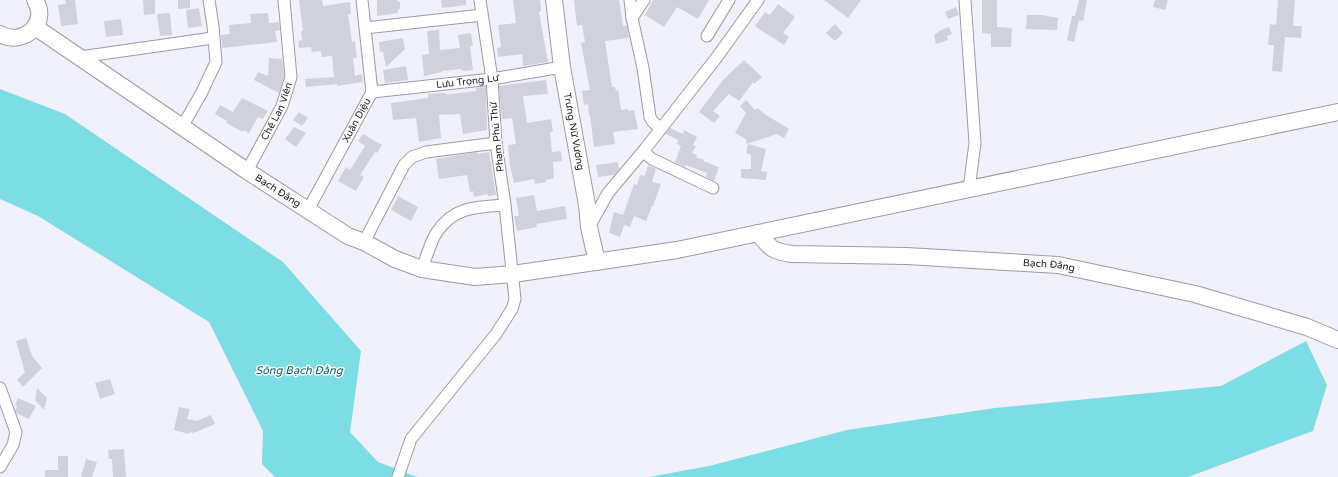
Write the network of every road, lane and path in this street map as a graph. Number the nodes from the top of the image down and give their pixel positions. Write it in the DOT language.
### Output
graph roads {
  1 [pos="35,0"];
  2 [pos="210,0"];
  3 [pos="284,0"];
  4 [pos="362,0"];
  5 [pos="480,0"];
  6 [pos="554,0"];
  7 [pos="630,0"];
  8 [pos="644,0"];
  9 [pos="729,0"];
  10 [pos="758,0"];
  11 [pos="965,0"];
  12 [pos="482,15"];
  13 [pos="632,18"];
  14 [pos="35,28"];
  15 [pos="365,28"];
  16 [pos="0,34"];
  17 [pos="707,36"];
  18 [pos="214,38"];
  19 [pos="80,57"];
  20 [pos="562,67"];
  21 [pos="492,79"];
  22 [pos="372,92"];
  23 [pos="1338,112"];
  24 [pos="182,127"];
  25 [pos="661,129"];
  26 [pos="496,143"];
  27 [pos="645,149"];
  28 [pos="247,171"];
  29 [pos="713,188"];
  30 [pos="969,189"];
  31 [pos="505,205"];
  32 [pos="308,210"];
  33 [pos="589,227"];
  34 [pos="758,233"];
  35 [pos="364,242"];
  36 [pos="597,262"];
  37 [pos="422,269"];
  38 [pos="513,274"];
  39 [pos="1338,340"];
  40 [pos="0,388"];
  41 [pos="0,467"];
  42 [pos="398,477"];
  1 -- 14 [label="street"];
  2 -- 18 [label="street"];
  3 -- 28 [label="street, Chế Lan Viên"];
  4 -- 15 [label="street, Xuân Diệu"];
  5 -- 12 [label="street, Phạm Phú Thứ"];
  6 -- 20 [label="street, Trưng Nữ Vương"];
  7 -- 13 [label="street"];
  8 -- 13 [label="street"];
  9 -- 17 [label="street"];
  10 -- 25 [label="street"];
  11 -- 30 [label="street"];
  12 -- 15 [label="street"];
  12 -- 21 [label="street, Phạm Phú Thứ"];
  13 -- 25 [label="street"];
  14 -- 16 [label="street"];
  14 -- 19 [label="street, Bạch Đằng"];
  15 -- 22 [label="street, Xuân Diệu"];
  18 -- 19 [label="street"];
  18 -- 24 [label="street"];
  19 -- 24 [label="street, Bạch Đằng"];
  20 -- 21 [label="street, Lưu Trọng Lư"];
  20 -- 33 [label="street, Trưng Nữ Vương"];
  21 -- 22 [label="street, Lưu Trọng Lư"];
  21 -- 26 [label="street, Phạm Phú Thứ"];
  22 -- 32 [label="street, Xuân Diệu"];
  23 -- 30 [label="street, Bạch Đằng"];
  24 -- 28 [label="street, Bạch Đằng"];
  25 -- 27 [label="street"];
  26 -- 31 [label="street, Phạm Phú Thứ"];
  26 -- 35 [label="street"];
  27 -- 29 [label="street"];
  27 -- 33 [label="street"];
  28 -- 32 [label="street, Bạch Đằng"];
  30 -- 34 [label="street, Bạch Đằng"];
  31 -- 37 [label="street"];
  31 -- 38 [label="street, Phạm Phú Thứ"];
  32 -- 35 [label="street, Bạch Đằng"];
  33 -- 36 [label="street, Trưng Nữ Vương"];
  34 -- 36 [label="street, Bạch Đằng"];
  34 -- 39 [label="street, Bạch Đằng"];
  35 -- 37 [label="street, Bạch Đằng"];
  36 -- 38 [label="street, Bạch Đằng"];
  37 -- 38 [label="street, Bạch Đằng"];
  38 -- 42 [label="street"];
  40 -- 41 [label="street"];
}
